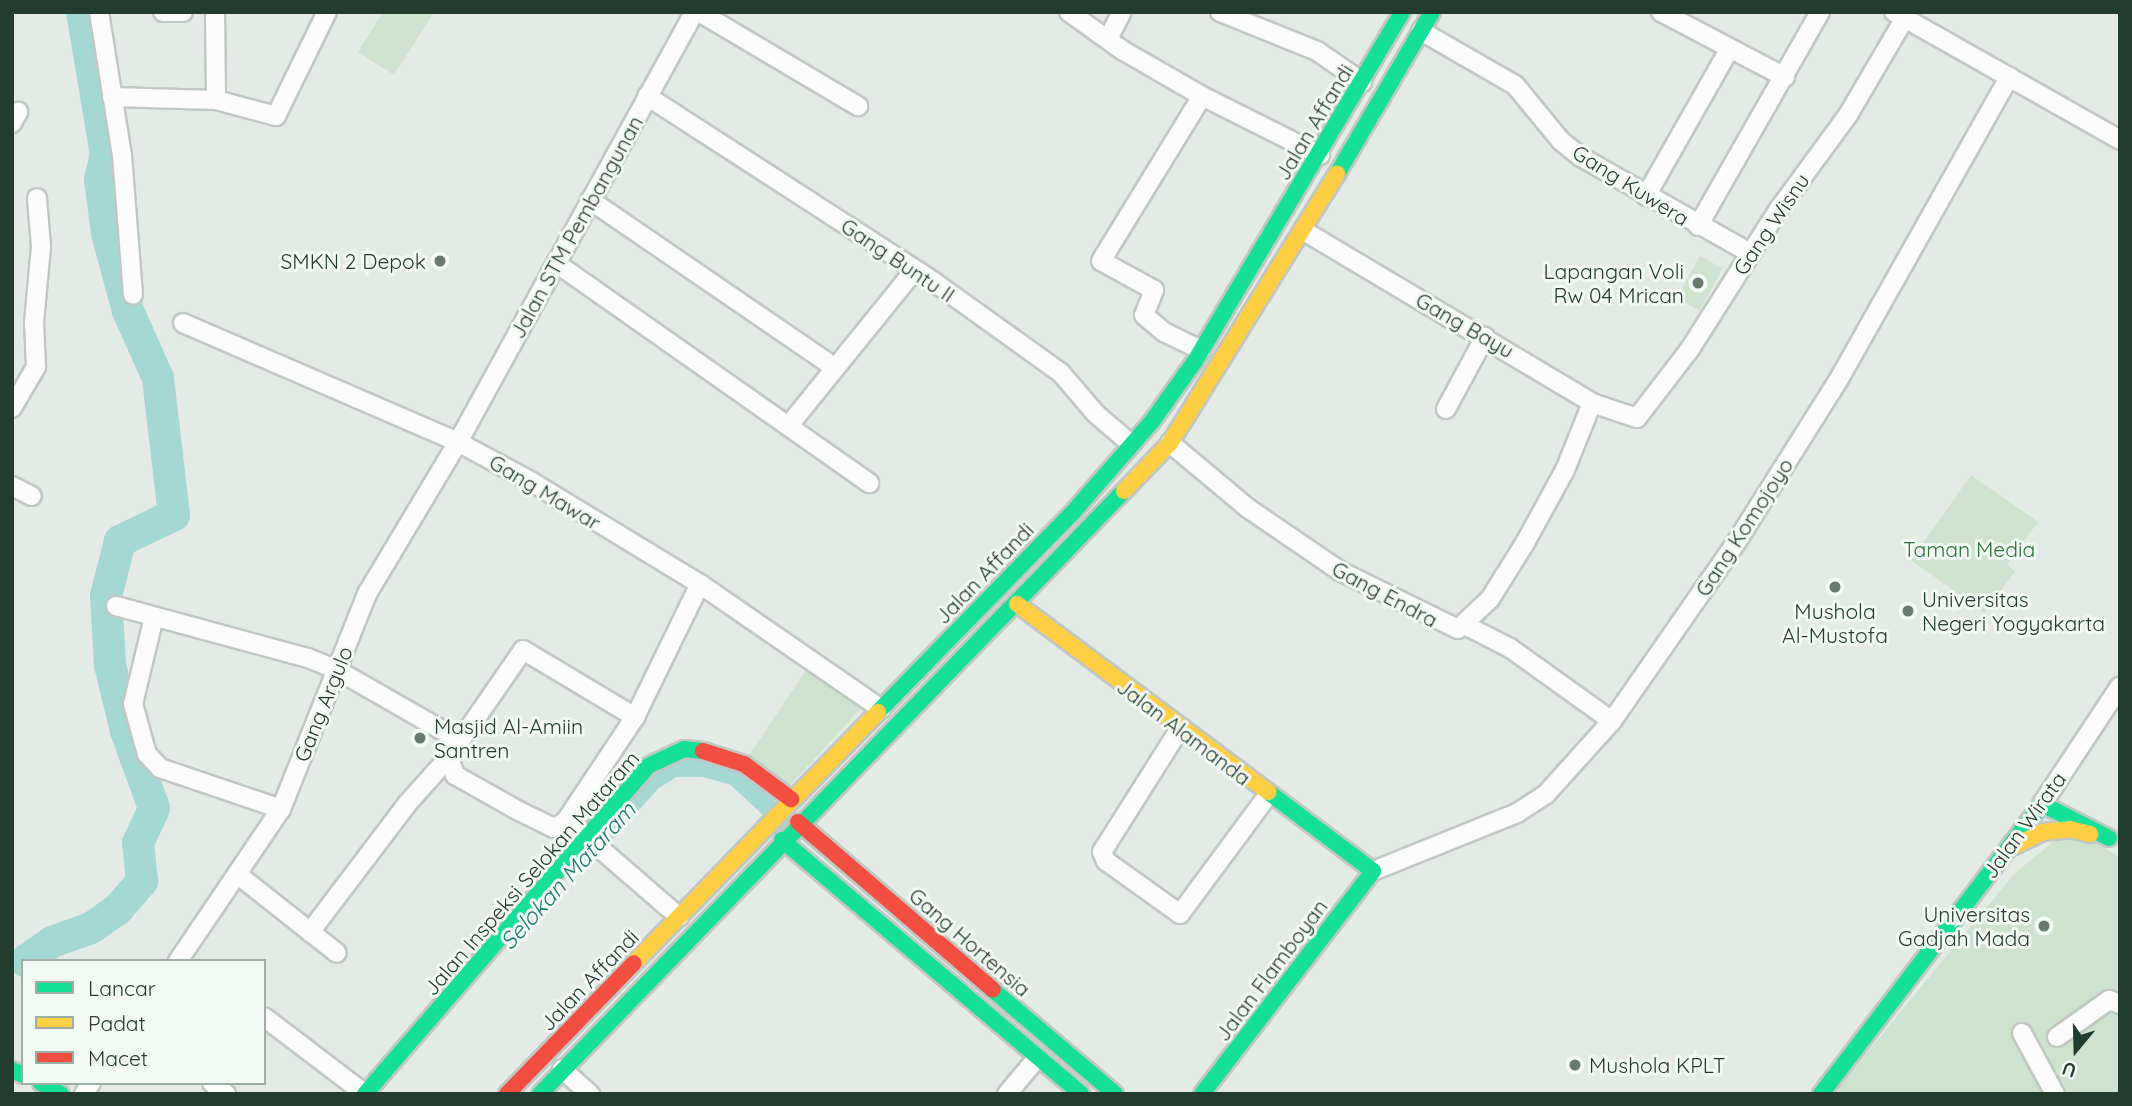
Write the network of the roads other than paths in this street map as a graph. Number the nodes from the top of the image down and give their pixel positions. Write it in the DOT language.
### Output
graph roads {
  1 [pos="99,12"];
  2 [pos="163,12"];
  3 [pos="183,12"];
  4 [pos="215,12"];
  5 [pos="327,12"];
  6 [pos="694,12"];
  7 [pos="699,12"];
  8 [pos="1069,12"];
  9 [pos="1122,12"];
  10 [pos="1220,12"];
  11 [pos="1402,12"];
  12 [pos="1432,12"];
  13 [pos="1661,12"];
  14 [pos="1820,12"];
  15 [pos="1900,15"];
  16 [pos="1421,31"];
  17 [pos="1108,40"];
  18 [pos="1729,50"];
  19 [pos="1785,77"];
  20 [pos="2009,77"];
  21 [pos="1362,82"];
  22 [pos="647,96"];
  23 [pos="1202,96"];
  24 [pos="112,97"];
  25 [pos="216,100"];
  26 [pos="858,106"];
  27 [pos="2120,140"];
  28 [pos="1320,155"];
  29 [pos="1646,196"];
  30 [pos="37,198"];
  31 [pos="590,200"];
  32 [pos="1698,226"];
  33 [pos="1304,231"];
  34 [pos="1750,253"];
  35 [pos="556,263"];
  36 [pos="914,271"];
  37 [pos="133,295"];
  38 [pos="183,323"];
  39 [pos="1485,337"];
  40 [pos="1198,356"];
  41 [pos="835,368"];
  42 [pos="1215,372"];
  43 [pos="1592,403"];
  44 [pos="12,408"];
  45 [pos="1446,409"];
  46 [pos="1627,417"];
  47 [pos="790,425"];
  48 [pos="458,442"];
  49 [pos="1170,443"];
  50 [pos="1131,444"];
  51 [pos="869,483"];
  52 [pos="12,486"];
  53 [pos="32,496"];
  54 [pos="700,584"];
  55 [pos="999,588"];
  56 [pos="1017,604"];
  57 [pos="116,606"];
  58 [pos="154,617"];
  59 [pos="1465,625"];
  60 [pos="337,670"];
  61 [pos="2120,686"];
  62 [pos="881,709"];
  63 [pos="635,717"];
  64 [pos="1612,721"];
  65 [pos="1179,730"];
  66 [pos="461,741"];
  67 [pos="449,757"];
  68 [pos="1268,795"];
  69 [pos="787,803"];
  70 [pos="2042,803"];
  71 [pos="281,809"];
  72 [pos="565,822"];
  73 [pos="798,822"];
  74 [pos="782,840"];
  75 [pos="2114,841"];
  76 [pos="593,842"];
  77 [pos="2010,848"];
  78 [pos="1373,871"];
  79 [pos="237,874"];
  80 [pos="679,917"];
  81 [pos="310,932"];
  82 [pos="337,953"];
  83 [pos="184,959"];
  84 [pos="2120,1004"];
  85 [pos="266,1019"];
  86 [pos="2022,1033"];
  87 [pos="2057,1037"];
  88 [pos="1037,1058"];
  89 [pos="562,1069"];
  90 [pos="45,1085"];
  91 [pos="61,1094"];
  92 [pos="365,1094"];
  93 [pos="507,1094"];
  94 [pos="540,1094"];
  95 [pos="590,1094"];
  96 [pos="1007,1094"];
  97 [pos="1080,1094"];
  98 [pos="1115,1094"];
  99 [pos="1202,1094"];
  100 [pos="1821,1094"];
  101 [pos="2055,1094"];
  1 -- 24 [label="street"];
  2 -- 3 [label="street"];
  4 -- 25 [label="street"];
  5 -- 25 [label="street"];
  6 -- 22 [label="street, Jalan STM Pembangunan"];
  7 -- 26 [label="street"];
  8 -- 17 [label="street"];
  9 -- 17 [label="street"];
  10 -- 21 [label="street"];
  11 -- 21 [label="main road, Jalan Affandi"];
  12 -- 16 [label="main road, Jalan Affandi"];
  13 -- 18 [label="street"];
  14 -- 19 [label="street"];
  15 -- 20 [label="street"];
  15 -- 34 [label="street, Gang Wisnu"];
  16 -- 29 [label="street, Gang Kuwera"];
  16 -- 33 [label="main road, Jalan Affandi"];
  17 -- 23 [label="street"];
  18 -- 19 [label="street"];
  18 -- 29 [label="street"];
  19 -- 32 [label="street"];
  20 -- 27 [label="street"];
  20 -- 64 [label="street, Gang Komojoyo"];
  21 -- 28 [label="main road, Jalan Affandi"];
  22 -- 31 [label="street, Jalan STM Pembangunan"];
  22 -- 36 [label="street, Gang Buntu II"];
  23 -- 28 [label="street"];
  23 -- 40 [label="street"];
  24 -- 25 [label="street"];
  24 -- 37 [label="street"];
  28 -- 40 [label="main road, Jalan Affandi"];
  29 -- 32 [label="street, Gang Kuwera"];
  30 -- 44 [label="street"];
  31 -- 35 [label="street, Jalan STM Pembangunan"];
  31 -- 41 [label="street"];
  32 -- 34 [label="street, Gang Kuwera"];
  33 -- 39 [label="street, Gang Bayu"];
  33 -- 42 [label="main road, Jalan Affandi"];
  34 -- 46 [label="street, Gang Wisnu"];
  35 -- 47 [label="street"];
  35 -- 48 [label="street, Jalan STM Pembangunan"];
  36 -- 41 [label="street"];
  36 -- 50 [label="street, Gang Buntu II"];
  38 -- 48 [label="street, Gang Mawar"];
  39 -- 43 [label="street, Gang Bayu"];
  39 -- 45 [label="street"];
  40 -- 42 [label="main road"];
  40 -- 50 [label="main road, Jalan Affandi"];
  41 -- 47 [label="street"];
  42 -- 49 [label="main road, Jalan Affandi"];
  43 -- 46 [label="street, Gang Bayu"];
  43 -- 59 [label="street, Gang Endra"];
  47 -- 51 [label="street"];
  48 -- 54 [label="street, Gang Mawar"];
  48 -- 60 [label="street, Gang Argulo"];
  49 -- 56 [label="main road, Jalan Affandi"];
  49 -- 59 [label="street, Gang Endra"];
  50 -- 55 [label="main road, Jalan Affandi"];
  52 -- 53 [label="street"];
  54 -- 62 [label="street, Gang Mawar"];
  54 -- 63 [label="street"];
  55 -- 56 [label="street, Jalan Alamanda"];
  55 -- 62 [label="main road, Jalan Affandi"];
  56 -- 65 [label="main road, Jalan Alamanda"];
  56 -- 73 [label="main road, Jalan Affandi"];
  57 -- 58 [label="street"];
  58 -- 60 [label="street"];
  58 -- 71 [label="street"];
  59 -- 64 [label="street"];
  60 -- 66 [label="street"];
  60 -- 71 [label="street, Gang Argulo"];
  61 -- 70 [label="street, Jalan Wirata"];
  62 -- 69 [label="main road, Jalan Affandi"];
  63 -- 66 [label="street"];
  63 -- 72 [label="street"];
  64 -- 78 [label="street, Gang Komojoyo"];
  65 -- 68 [label="main road, Jalan Alamanda"];
  65 -- 68 [label="street"];
  66 -- 67 [label="street"];
  67 -- 72 [label="street"];
  67 -- 81 [label="street"];
  68 -- 78 [label="main road, Jalan Alamanda"];
  69 -- 76 [label="main road, Jalan Inspeksi Selokan Mataram"];
  69 -- 80 [label="main road, Jalan Affandi"];
  70 -- 75 [label="main road"];
  70 -- 77 [label="main road, Jalan Wirata"];
  71 -- 79 [label="street, Gang Argulo"];
  72 -- 76 [label="street"];
  73 -- 74 [label="main road, Jalan Affandi"];
  73 -- 98 [label="main road, Gang Hortensia"];
  74 -- 88 [label="main road"];
  74 -- 89 [label="main road, Jalan Affandi"];
  75 -- 77 [label="main road"];
  76 -- 80 [label="street"];
  76 -- 92 [label="main road, Jalan Inspeksi Selokan Mataram"];
  77 -- 100 [label="main road, Jalan Wirata"];
  78 -- 99 [label="main road, Jalan Flamboyan"];
  79 -- 81 [label="street"];
  79 -- 83 [label="street, Gang Argulo"];
  80 -- 93 [label="main road, Jalan Affandi"];
  81 -- 82 [label="street"];
  84 -- 87 [label="street"];
  85 -- 92 [label="street"];
  86 -- 101 [label="street"];
  88 -- 96 [label="street"];
  88 -- 97 [label="main road"];
  89 -- 94 [label="main road, Jalan Affandi"];
  89 -- 95 [label="street"];
  90 -- 91 [label="main road"];
}
